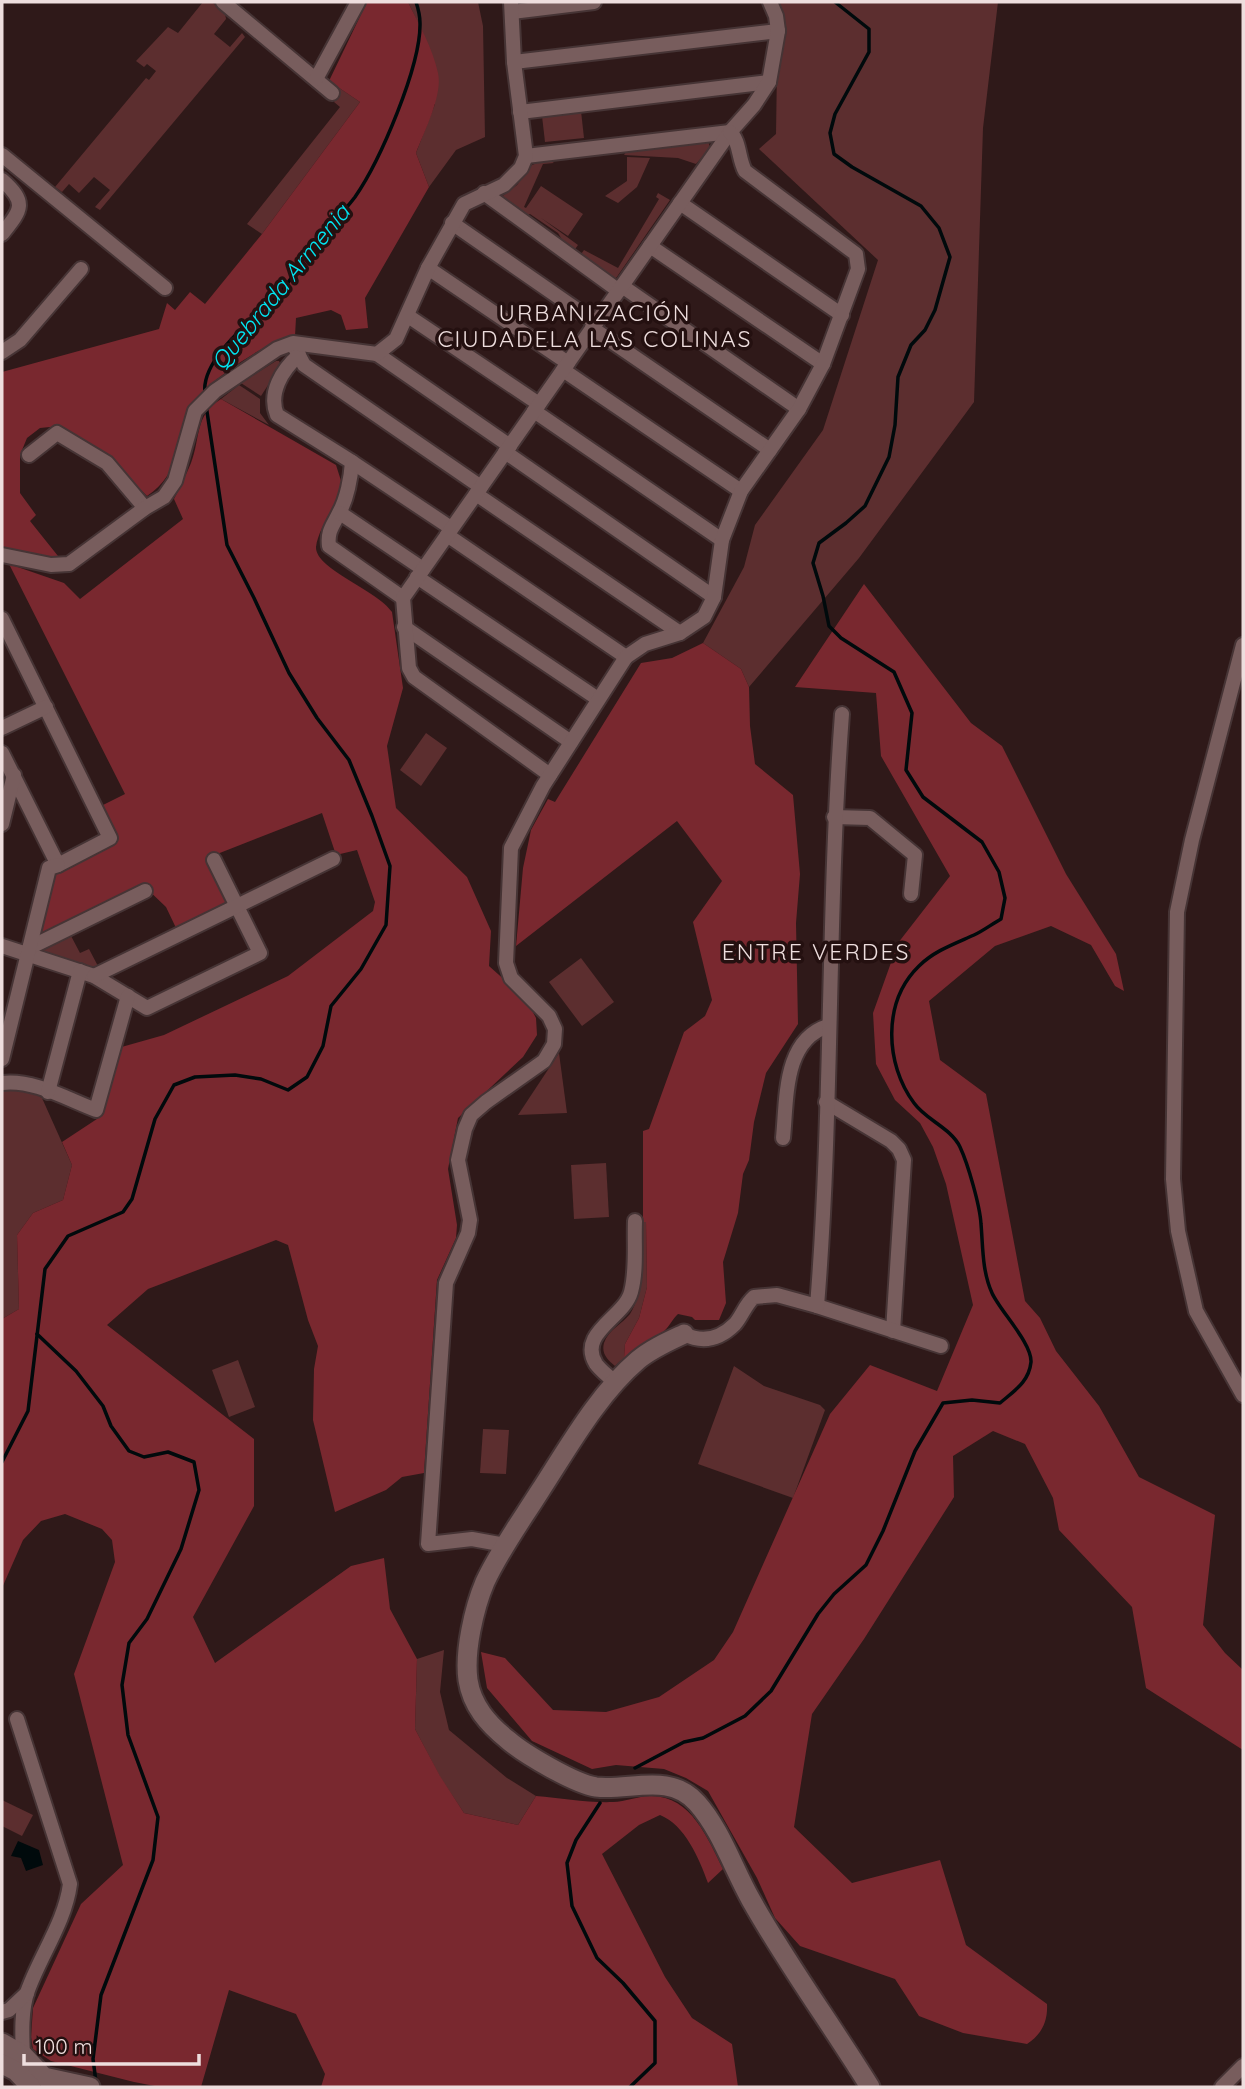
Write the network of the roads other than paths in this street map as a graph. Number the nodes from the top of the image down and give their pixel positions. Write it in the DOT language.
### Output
graph roads {
  1 [pos="223,2"];
  2 [pos="358,2"];
  3 [pos="594,2"];
  4 [pos="769,2"];
  5 [pos="511,7"];
  6 [pos="778,30"];
  7 [pos="514,62"];
  8 [pos="316,79"];
  9 [pos="769,82"];
  10 [pos="332,93"];
  11 [pos="520,112"];
  12 [pos="730,132"];
  13 [pos="2,155"];
  14 [pos="526,156"];
  15 [pos="2,180"];
  16 [pos="484,193"];
  17 [pos="680,204"];
  18 [pos="452,223"];
  19 [pos="2,234"];
  20 [pos="650,246"];
  21 [pos="428,268"];
  22 [pos="82,270"];
  23 [pos="165,288"];
  24 [pos="620,288"];
  25 [pos="842,315"];
  26 [pos="408,316"];
  27 [pos="594,326"];
  28 [pos="296,349"];
  29 [pos="2,352"];
  30 [pos="377,354"];
  31 [pos="823,364"];
  32 [pos="565,366"];
  33 [pos="536,408"];
  34 [pos="799,408"];
  35 [pos="508,449"];
  36 [pos="770,450"];
  37 [pos="29,455"];
  38 [pos="352,461"];
  39 [pos="478,490"];
  40 [pos="741,491"];
  41 [pos="145,508"];
  42 [pos="340,513"];
  43 [pos="449,531"];
  44 [pos="722,540"];
  45 [pos="2,555"];
  46 [pos="420,573"];
  47 [pos="714,597"];
  48 [pos="403,598"];
  49 [pos="2,619"];
  50 [pos="404,627"];
  51 [pos="681,633"];
  52 [pos="1243,645"];
  53 [pos="626,657"];
  54 [pos="597,699"];
  55 [pos="46,707"];
  56 [pos="842,714"];
  57 [pos="2,728"];
  58 [pos="571,742"];
  59 [pos="2,753"];
  60 [pos="14,775"];
  61 [pos="550,775"];
  62 [pos="834,817"];
  63 [pos="2,824"];
  64 [pos="333,859"];
  65 [pos="214,860"];
  66 [pos="58,865"];
  67 [pos="145,891"];
  68 [pos="911,894"];
  69 [pos="236,905"];
  70 [pos="2,946"];
  71 [pos="28,951"];
  72 [pos="87,973"];
  73 [pos="128,996"];
  74 [pos="828,1026"];
  75 [pos="2,1059"];
  76 [pos="2,1083"];
  77 [pos="48,1092"];
  78 [pos="826,1102"];
  79 [pos="783,1138"];
  80 [pos="635,1221"];
  81 [pos="817,1306"];
  82 [pos="893,1331"];
  83 [pos="684,1334"];
  84 [pos="941,1346"];
  85 [pos="615,1384"];
  86 [pos="1243,1395"];
  87 [pos="505,1545"];
  88 [pos="17,1718"];
  89 [pos="27,1993"];
  90 [pos="2,2012"];
  91 [pos="2,2043"];
  92 [pos="23,2055"];
  93 [pos="2,2064"];
  94 [pos="1243,2066"];
  95 [pos="40,2085"];
  96 [pos="90,2087"];
  97 [pos="870,2087"];
  98 [pos="1222,2087"];
  1 -- 8 [label="street"];
  2 -- 8 [label="street"];
  3 -- 5 [label="street"];
  4 -- 6 [label="street"];
  5 -- 7 [label="street"];
  6 -- 7 [label="street"];
  6 -- 9 [label="street"];
  7 -- 11 [label="street"];
  8 -- 10 [label="street"];
  9 -- 11 [label="street"];
  9 -- 12 [label="street"];
  11 -- 14 [label="street"];
  12 -- 14 [label="street"];
  12 -- 17 [label="street"];
  12 -- 25 [label="street"];
  13 -- 23 [label="street"];
  14 -- 16 [label="street"];
  15 -- 19 [label="street"];
  16 -- 18 [label="street"];
  16 -- 24 [label="street"];
  17 -- 20 [label="street"];
  17 -- 25 [label="street"];
  18 -- 21 [label="street"];
  18 -- 27 [label="street"];
  20 -- 24 [label="street"];
  20 -- 31 [label="street"];
  21 -- 26 [label="street"];
  21 -- 32 [label="street"];
  22 -- 29 [label="street"];
  24 -- 27 [label="street"];
  24 -- 34 [label="street"];
  25 -- 31 [label="street"];
  26 -- 30 [label="street"];
  26 -- 33 [label="street"];
  27 -- 32 [label="street"];
  27 -- 36 [label="street"];
  28 -- 30 [label="street"];
  28 -- 38 [label="street"];
  28 -- 39 [label="street"];
  28 -- 41 [label="street"];
  30 -- 35 [label="street"];
  31 -- 34 [label="street"];
  32 -- 33 [label="street"];
  32 -- 40 [label="street"];
  33 -- 35 [label="street"];
  33 -- 44 [label="street"];
  34 -- 36 [label="street"];
  35 -- 39 [label="street"];
  35 -- 47 [label="street"];
  36 -- 40 [label="street"];
  37 -- 41 [label="street"];
  38 -- 42 [label="street"];
  38 -- 43 [label="street"];
  39 -- 43 [label="street"];
  39 -- 51 [label="street"];
  40 -- 44 [label="street"];
  41 -- 45 [label="street"];
  42 -- 46 [label="street"];
  42 -- 48 [label="street"];
  43 -- 46 [label="street"];
  43 -- 53 [label="street"];
  44 -- 47 [label="street"];
  46 -- 48 [label="street"];
  46 -- 54 [label="street"];
  47 -- 51 [label="street"];
  48 -- 50 [label="street"];
  49 -- 55 [label="street"];
  50 -- 58 [label="street"];
  50 -- 61 [label="street"];
  51 -- 53 [label="street"];
  52 -- 86 [label="street"];
  53 -- 54 [label="street"];
  54 -- 58 [label="street"];
  55 -- 57 [label="street"];
  55 -- 66 [label="street"];
  56 -- 62 [label="street"];
  58 -- 61 [label="street"];
  59 -- 60 [label="street"];
  60 -- 63 [label="street"];
  60 -- 66 [label="street"];
  61 -- 87 [label="street"];
  62 -- 68 [label="street"];
  62 -- 74 [label="street"];
  64 -- 69 [label="street"];
  65 -- 69 [label="street"];
  66 -- 71 [label="street"];
  67 -- 71 [label="street"];
  69 -- 72 [label="street"];
  69 -- 73 [label="street"];
  70 -- 71 [label="street"];
  71 -- 72 [label="street"];
  71 -- 75 [label="street"];
  72 -- 73 [label="street"];
  72 -- 77 [label="street"];
  73 -- 77 [label="street"];
  74 -- 78 [label="street"];
  74 -- 79 [label="street"];
  76 -- 77 [label="street"];
  78 -- 81 [label="street"];
  78 -- 82 [label="street"];
  80 -- 85 [label="street"];
  81 -- 82 [label="street"];
  81 -- 83 [label="street"];
  82 -- 84 [label="street"];
  83 -- 85 [label="street"];
  85 -- 87 [label="street"];
  87 -- 97 [label="street"];
  88 -- 89 [label="street"];
  89 -- 90 [label="street"];
  89 -- 92 [label="street"];
  91 -- 92 [label="street"];
  92 -- 95 [label="street"];
  93 -- 95 [label="street"];
  94 -- 98 [label="street"];
  95 -- 96 [label="street"];
}
